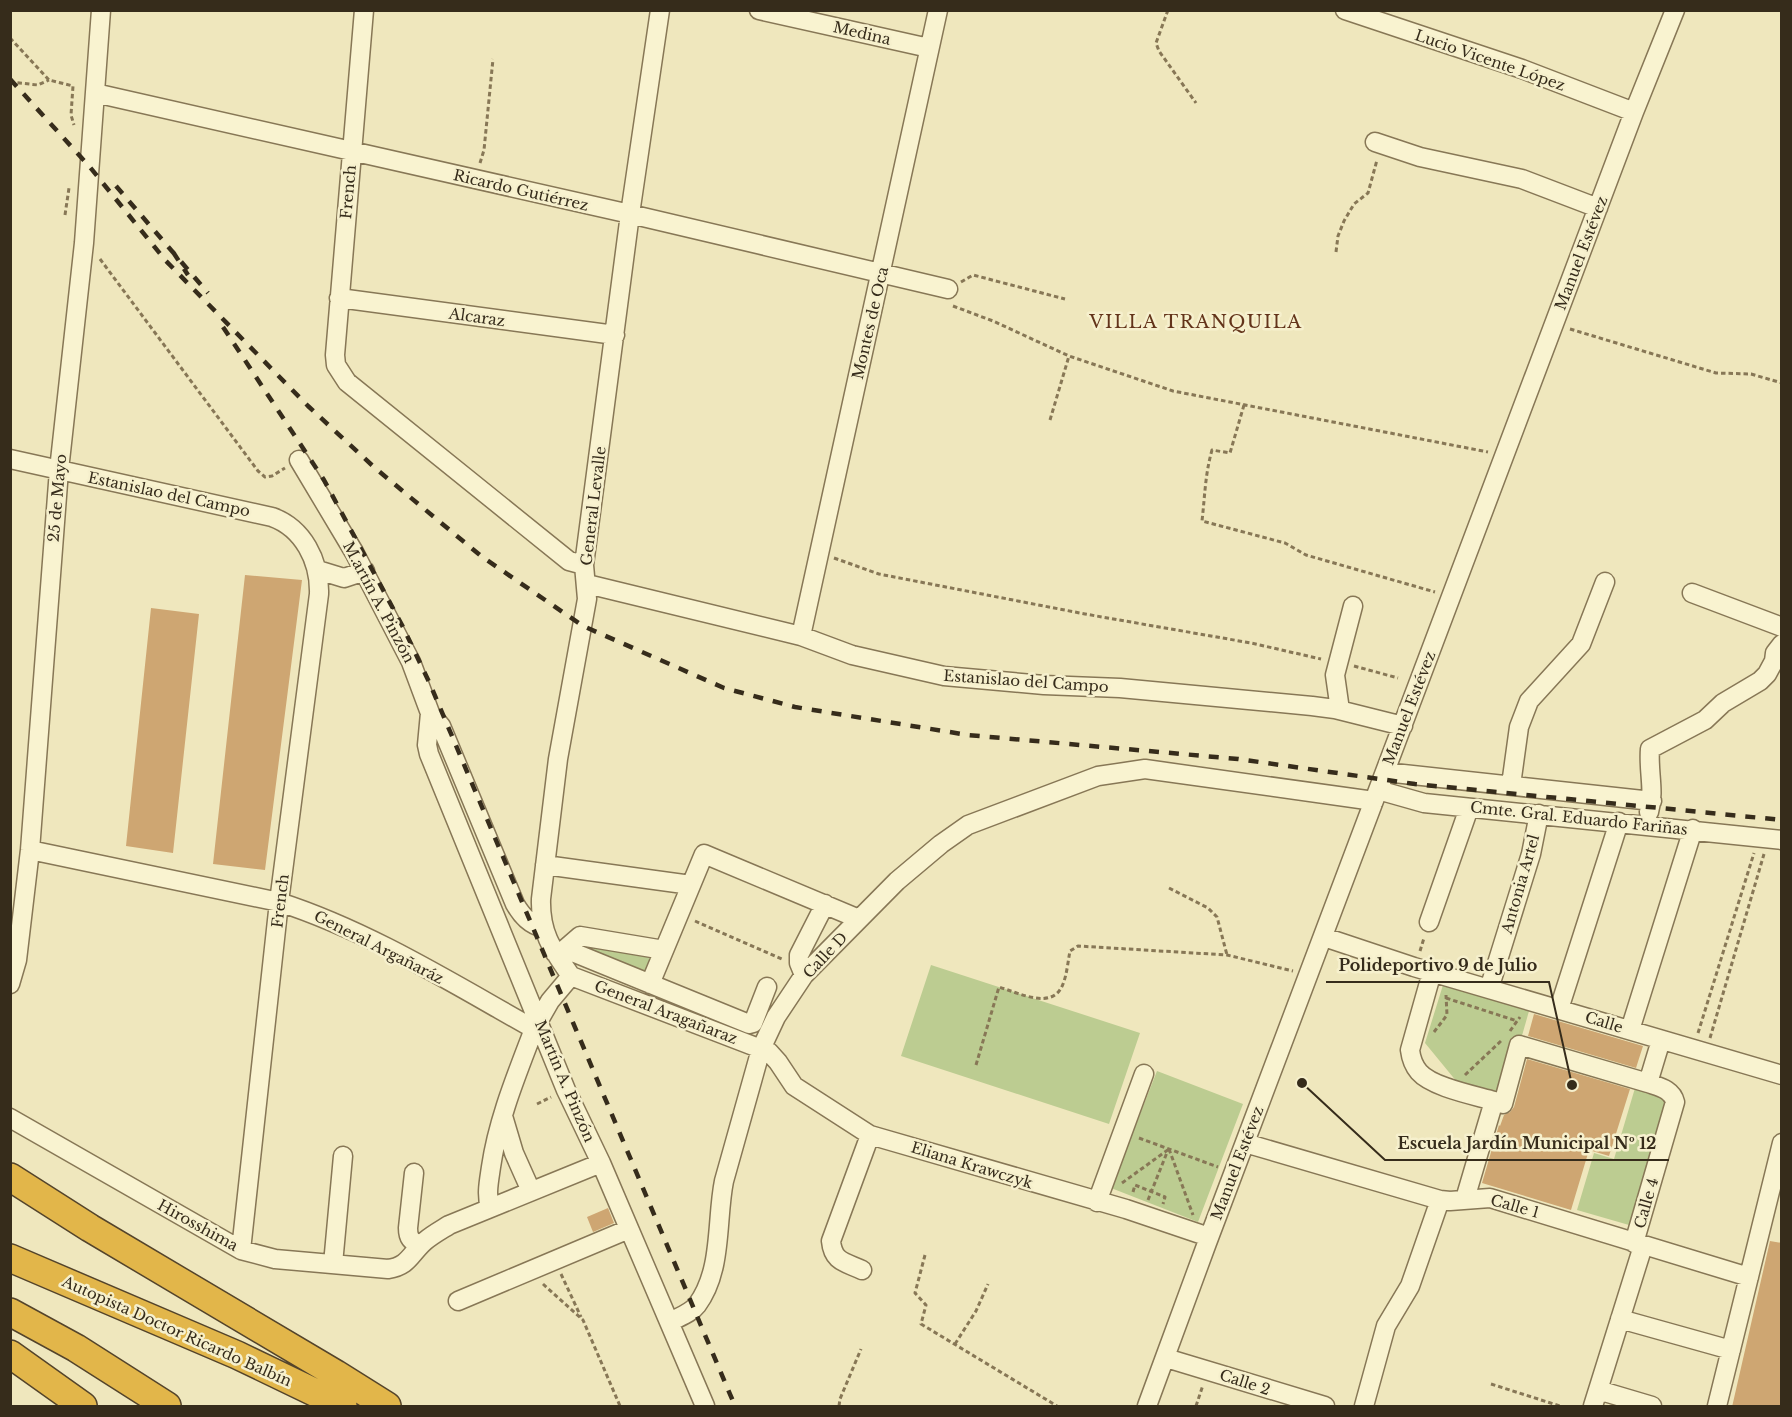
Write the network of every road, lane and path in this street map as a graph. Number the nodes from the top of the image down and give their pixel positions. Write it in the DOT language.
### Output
graph roads {
  1 [pos="101,10"];
  2 [pos="364,10"];
  3 [pos="660,10"];
  4 [pos="759,10"];
  5 [pos="938,10"];
  6 [pos="1167,10"];
  7 [pos="1345,10"];
  8 [pos="1675,10"];
  9 [pos="10,38"];
  10 [pos="929,48"];
  11 [pos="493,59"];
  12 [pos="49,80"];
  13 [pos="10,82"];
  14 [pos="95,93"];
  15 [pos="1196,103"];
  16 [pos="1634,112"];
  17 [pos="74,130"];
  18 [pos="1378,143"];
  19 [pos="351,151"];
  20 [pos="474,179"];
  21 [pos="70,182"];
  22 [pos="1598,208"];
  23 [pos="630,214"];
  24 [pos="65,215"];
  25 [pos="84,243"];
  26 [pos="1336,252"];
  27 [pos="880,274"];
  28 [pos="948,289"];
  29 [pos="339,298"];
  30 [pos="1065,299"];
  31 [pos="1554,324"];
  32 [pos="615,335"];
  33 [pos="1069,356"];
  34 [pos="1782,383"];
  35 [pos="1244,405"];
  36 [pos="1050,420"];
  37 [pos="1505,455"];
  38 [pos="10,459"];
  39 [pos="299,460"];
  40 [pos="59,470"];
  41 [pos="819,553"];
  42 [pos="315,562"];
  43 [pos="584,564"];
  44 [pos="365,571"];
  45 [pos="1605,582"];
  46 [pos="587,584"];
  47 [pos="1692,593"];
  48 [pos="1452,596"];
  49 [pos="1353,606"];
  50 [pos="1782,627"];
  51 [pos="801,636"];
  52 [pos="1782,644"];
  53 [pos="1338,663"];
  54 [pos="1398,678"];
  55 [pos="1340,710"];
  56 [pos="430,713"];
  57 [pos="1403,726"];
  58 [pos="429,754"];
  59 [pos="1385,772"];
  60 [pos="1511,785"];
  61 [pos="1376,795"];
  62 [pos="1652,801"];
  63 [pos="1469,808"];
  64 [pos="1539,814"];
  65 [pos="1619,822"];
  66 [pos="1645,824"];
  67 [pos="1693,830"];
  68 [pos="1769,838"];
  69 [pos="30,850"];
  70 [pos="545,865"];
  71 [pos="691,885"];
  72 [pos="1169,888"];
  73 [pos="279,902"];
  74 [pos="825,904"];
  75 [pos="679,914"];
  76 [pos="859,919"];
  77 [pos="16,921"];
  78 [pos="1430,922"];
  79 [pos="544,928"];
  80 [pos="1324,937"];
  81 [pos="664,950"];
  82 [pos="560,951"];
  83 [pos="1227,955"];
  84 [pos="802,967"];
  85 [pos="1423,969"];
  86 [pos="1309,975"];
  87 [pos="571,976"];
  88 [pos="10,984"];
  89 [pos="650,984"];
  90 [pos="767,987"];
  91 [pos="1489,989"];
  92 [pos="1446,998"];
  93 [pos="1532,1001"];
  94 [pos="1560,1009"];
  95 [pos="1517,1021"];
  96 [pos="536,1024"];
  97 [pos="1630,1030"];
  98 [pos="1661,1040"];
  99 [pos="761,1048"];
  100 [pos="1699,1051"];
  101 [pos="976,1065"];
  102 [pos="1144,1074"];
  103 [pos="1782,1075"];
  104 [pos="1648,1083"];
  105 [pos="1451,1088"];
  106 [pos="1494,1101"];
  107 [pos="502,1115"];
  108 [pos="10,1118"];
  109 [pos="1123,1132"];
  110 [pos="870,1135"];
  111 [pos="1245,1143"];
  112 [pos="1782,1143"];
  113 [pos="1169,1149"];
  114 [pos="343,1156"];
  115 [pos="601,1163"];
  116 [pos="1233,1172"];
  117 [pos="414,1173"];
  118 [pos="10,1177"];
  119 [pos="531,1191"];
  120 [pos="1465,1199"];
  121 [pos="1440,1200"];
  122 [pos="1097,1202"];
  123 [pos="490,1208"];
  124 [pos="1143,1215"];
  125 [pos="629,1229"];
  126 [pos="1205,1236"];
  127 [pos="1639,1244"];
  128 [pos="420,1246"];
  129 [pos="241,1250"];
  130 [pos="925,1255"];
  131 [pos="10,1258"];
  132 [pos="555,1260"];
  133 [pos="333,1264"];
  134 [pos="862,1270"];
  135 [pos="528,1271"];
  136 [pos="1749,1277"];
  137 [pos="988,1284"];
  138 [pos="458,1301"];
  139 [pos="10,1312"];
  140 [pos="581,1319"];
  141 [pos="1620,1319"];
  142 [pos="670,1322"];
  143 [pos="955,1344"];
  144 [pos="861,1349"];
  145 [pos="1731,1350"];
  146 [pos="10,1354"];
  147 [pos="1166,1358"];
  148 [pos="1491,1384"];
  149 [pos="1595,1398"];
  150 [pos="83,1407"];
  151 [pos="167,1407"];
  152 [pos="343,1407"];
  153 [pos="387,1407"];
  154 [pos="620,1407"];
  155 [pos="705,1407"];
  156 [pos="839,1407"];
  157 [pos="1057,1407"];
  158 [pos="1147,1407"];
  159 [pos="1325,1407"];
  160 [pos="1364,1407"];
  161 [pos="1560,1407"];
  162 [pos="1652,1407"];
  163 [pos="1717,1407"];
  1 -- 14 [label="street, 25 de Mayo"];
  2 -- 19 [label="street, French"];
  3 -- 23 [label="street, General Levalle"];
  4 -- 10 [label="street, Medina"];
  5 -- 10 [label="street, Montes de Oca"];
  6 -- 15 [label="path"];
  7 -- 16 [label="street, Lucio Vicente López"];
  8 -- 16 [label="street, Manuel Estévez"];
  9 -- 12 [label="path"];
  10 -- 27 [label="street, Montes de Oca"];
  11 -- 20 [label="path"];
  12 -- 13 [label="path"];
  12 -- 17 [label="path"];
  14 -- 19 [label="street, Ricardo Gutiérrez"];
  14 -- 25 [label="street, 25 de Mayo"];
  16 -- 22 [label="street, Manuel Estévez"];
  18 -- 22 [label="street"];
  18 -- 26 [label="path"];
  19 -- 20 [label="street, Ricardo Gutiérrez"];
  19 -- 29 [label="street, French"];
  20 -- 23 [label="street, Ricardo Gutiérrez"];
  21 -- 24 [label="path"];
  22 -- 31 [label="street, Manuel Estévez"];
  23 -- 27 [label="street, Ricardo Gutiérrez"];
  23 -- 32 [label="street, General Levalle"];
  25 -- 39 [label="path"];
  25 -- 40 [label="street, 25 de Mayo"];
  27 -- 28 [label="street, Ricardo Gutiérrez"];
  27 -- 41 [label="street, Montes de Oca"];
  28 -- 30 [label="path"];
  28 -- 33 [label="path"];
  29 -- 32 [label="street, Alcaraz"];
  29 -- 43 [label="street, French"];
  31 -- 34 [label="path"];
  31 -- 37 [label="street, Manuel Estévez"];
  32 -- 43 [label="street, General Levalle"];
  33 -- 35 [label="path"];
  33 -- 36 [label="path"];
  35 -- 37 [label="path"];
  35 -- 48 [label="path"];
  37 -- 48 [label="street, Manuel Estévez"];
  38 -- 40 [label="street, Estanislao del Campo"];
  39 -- 44 [label="street, M.artín A. Pinzón"];
  40 -- 42 [label="street, Estanislao del Campo"];
  40 -- 69 [label="street, 25 de Mayo"];
  41 -- 51 [label="street, Montes de Oca"];
  41 -- 53 [label="path"];
  42 -- 44 [label="street"];
  42 -- 73 [label="street, French"];
  43 -- 46 [label="street, General Levalle"];
  44 -- 56 [label="street, M.artín A. Pinzón"];
  45 -- 60 [label="street"];
  46 -- 51 [label="street, Estanislao del Campo"];
  46 -- 70 [label="street, General Levalle"];
  47 -- 50 [label="street"];
  48 -- 57 [label="street, Manuel Estévez"];
  49 -- 53 [label="street"];
  51 -- 55 [label="street, Estanislao del Campo"];
  52 -- 62 [label="street"];
  53 -- 54 [label="path"];
  53 -- 55 [label="street"];
  55 -- 57 [label="street, Estanislao del Campo"];
  56 -- 58 [label="street, M.artín A. Pinzón"];
  56 -- 79 [label="street"];
  57 -- 59 [label="street, Manuel Estévez"];
  58 -- 96 [label="street, Martín A. Pinzón"];
  59 -- 60 [label="street"];
  59 -- 61 [label="street, Manuel Estévez"];
  60 -- 62 [label="street"];
  61 -- 63 [label="street, Cmte. Gral. Eduardo Fariñas"];
  61 -- 76 [label="street, Calle D"];
  61 -- 80 [label="street, Manuel Estévez"];
  62 -- 66 [label="street"];
  63 -- 64 [label="street, Cmte. Gral. Eduardo Fariñas"];
  63 -- 78 [label="street"];
  64 -- 65 [label="street, Cmte. Gral. Eduardo Fariñas"];
  64 -- 91 [label="street, Antonia Artel"];
  65 -- 66 [label="street, Cmte. Gral. Eduardo Fariñas"];
  65 -- 94 [label="street"];
  66 -- 67 [label="street, Cmte. Gral. Eduardo Fariñas"];
  67 -- 68 [label="street, Cmte. Gral. Eduardo Fariñas"];
  67 -- 97 [label="street"];
  68 -- 100 [label="path"];
  68 -- 100 [label="path"];
  69 -- 73 [label="street, General Argañaráz"];
  69 -- 77 [label="street, 25 de Mayo"];
  70 -- 71 [label="street"];
  70 -- 79 [label="street, General Levalle"];
  71 -- 74 [label="street"];
  71 -- 75 [label="street"];
  72 -- 83 [label="path"];
  73 -- 96 [label="street, General Argañaráz"];
  73 -- 129 [label="street, French"];
  74 -- 76 [label="street"];
  74 -- 84 [label="street"];
  75 -- 81 [label="street"];
  75 -- 84 [label="path"];
  76 -- 84 [label="street, Calle D"];
  77 -- 88 [label="street, 25 de Mayo"];
  78 -- 85 [label="path"];
  79 -- 82 [label="street, General Levalle"];
  80 -- 85 [label="street, Calle"];
  80 -- 86 [label="street, Manuel Estévez"];
  81 -- 82 [label="street"];
  81 -- 89 [label="street"];
  82 -- 87 [label="street, General Levalle"];
  82 -- 89 [label="street"];
  83 -- 86 [label="path"];
  83 -- 101 [label="path"];
  84 -- 99 [label="street, Calle D"];
  85 -- 91 [label="street, Calle"];
  85 -- 105 [label="street"];
  86 -- 111 [label="street, Manuel Estévez"];
  87 -- 96 [label="street"];
  87 -- 99 [label="street, General Aragañaraz"];
  89 -- 90 [label="street"];
  91 -- 93 [label="street, Calle"];
  92 -- 95 [label="path"];
  93 -- 94 [label="street, Calle"];
  93 -- 95 [label="path"];
  94 -- 97 [label="street, Calle"];
  95 -- 105 [label="path"];
  96 -- 107 [label="street"];
  96 -- 115 [label="street, Martín A. Pinzón"];
  97 -- 98 [label="street, Calle"];
  98 -- 100 [label="street, Calle"];
  98 -- 104 [label="street"];
  99 -- 110 [label="street, Eliana Krawczyk"];
  99 -- 142 [label="street, Calle D"];
  100 -- 103 [label="street, Calle"];
  102 -- 109 [label="street"];
  104 -- 106 [label="street, Calle 4"];
  104 -- 127 [label="street, Calle 4"];
  105 -- 106 [label="street"];
  106 -- 120 [label="street"];
  107 -- 119 [label="street"];
  107 -- 123 [label="street"];
  108 -- 129 [label="street, Hirosshima"];
  109 -- 113 [label="path"];
  109 -- 122 [label="street"];
  110 -- 122 [label="street, Eliana Krawczyk"];
  110 -- 134 [label="street"];
  111 -- 116 [label="street, Manuel Estévez"];
  111 -- 121 [label="street, Calle 1"];
  112 -- 136 [label="street"];
  113 -- 116 [label="path"];
  113 -- 122 [label="path"];
  113 -- 124 [label="path"];
  113 -- 126 [label="path"];
  114 -- 133 [label="street"];
  115 -- 119 [label="street"];
  115 -- 125 [label="street, Martín A. Pinzón"];
  116 -- 126 [label="street, Manuel Estévez"];
  117 -- 128 [label="street"];
  118 -- 153 [label="highway"];
  119 -- 123 [label="street"];
  120 -- 121 [label="street, Calle 1"];
  120 -- 127 [label="street, Calle 1"];
  121 -- 160 [label="street"];
  122 -- 124 [label="street, Eliana Krawczyk"];
  123 -- 128 [label="street"];
  124 -- 126 [label="street, Eliana Krawczyk"];
  125 -- 132 [label="street"];
  125 -- 142 [label="street, Martín A. Pinzón"];
  126 -- 147 [label="street, Manuel Estévez"];
  127 -- 136 [label="street, Calle 1"];
  127 -- 141 [label="street, Calle 4"];
  128 -- 133 [label="street, Hirosshima"];
  129 -- 133 [label="street, Hirosshima"];
  130 -- 143 [label="path"];
  131 -- 152 [label="highway, Autopista Doctor Ricardo Balbín"];
  132 -- 135 [label="street"];
  132 -- 140 [label="path"];
  135 -- 138 [label="street"];
  135 -- 140 [label="path"];
  136 -- 145 [label="street"];
  137 -- 143 [label="path"];
  139 -- 151 [label="highway"];
  140 -- 154 [label="path"];
  141 -- 145 [label="street"];
  141 -- 149 [label="street, Calle 4"];
  142 -- 155 [label="street, Martín A. Pinzón"];
  143 -- 157 [label="path"];
  144 -- 156 [label="path"];
  145 -- 163 [label="street"];
  146 -- 150 [label="highway"];
  147 -- 158 [label="street, Manuel Estévez"];
  147 -- 159 [label="street, Calle 2"];
  148 -- 161 [label="path"];
  149 -- 162 [label="street"];
}
